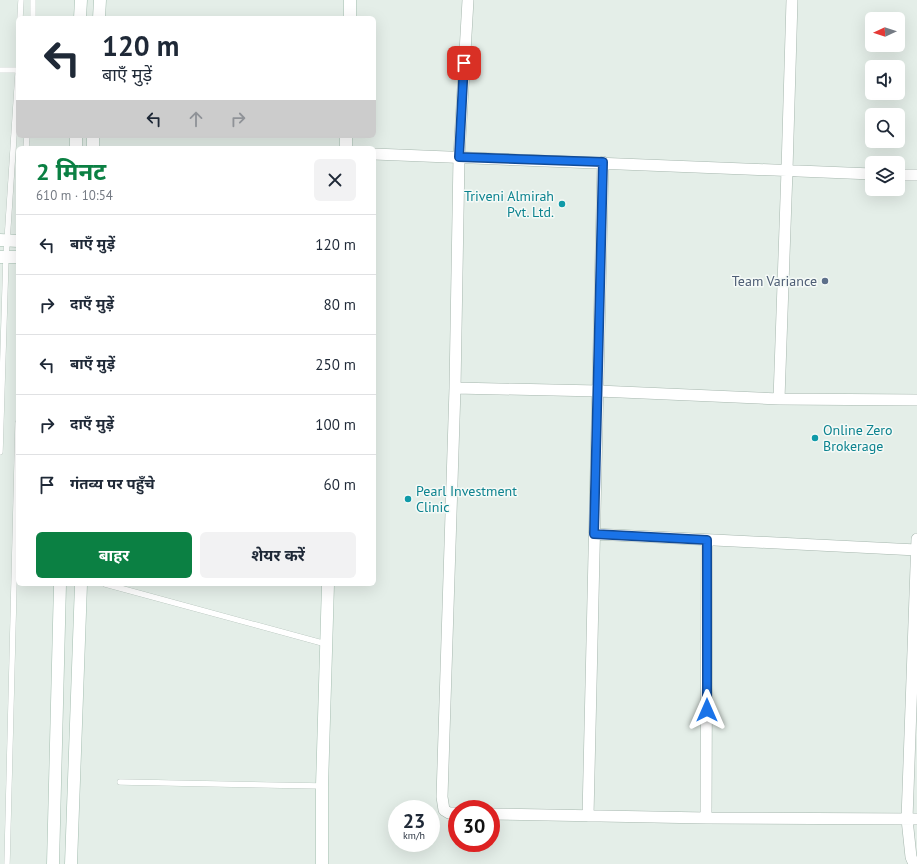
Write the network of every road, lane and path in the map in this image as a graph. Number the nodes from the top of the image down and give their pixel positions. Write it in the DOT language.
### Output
graph roads {
  1 [pos="21,0"];
  2 [pos="33,0"];
  3 [pos="81,0"];
  4 [pos="100,0"];
  5 [pos="350,0"];
  6 [pos="468,0"];
  7 [pos="792,0"];
  8 [pos="20,16"];
  9 [pos="32,16"];
  10 [pos="80,16"];
  11 [pos="99,16"];
  12 [pos="350,16"];
  13 [pos="0,70"];
  14 [pos="16,72"];
  15 [pos="16,106"];
  16 [pos="376,154"];
  17 [pos="459,157"];
  18 [pos="603,162"];
  19 [pos="787,170"];
  20 [pos="865,174"];
  21 [pos="905,175"];
  22 [pos="917,175"];
  23 [pos="8,240"];
  24 [pos="3,257"];
  25 [pos="16,257"];
  26 [pos="454,388"];
  27 [pos="598,391"];
  28 [pos="779,399"];
  29 [pos="917,400"];
  30 [pos="0,452"];
  31 [pos="16,503"];
  32 [pos="594,534"];
  33 [pos="917,539"];
  34 [pos="707,540"];
  35 [pos="917,550"];
  36 [pos="60,586"];
  37 [pos="81,586"];
  38 [pos="112,586"];
  39 [pos="328,586"];
  40 [pos="326,644"];
  41 [pos="915,689"];
  42 [pos="120,782"];
  43 [pos="322,786"];
  44 [pos="448,812"];
  45 [pos="500,814"];
  46 [pos="588,816"];
  47 [pos="706,818"];
  48 [pos="912,819"];
  49 [pos="7,864"];
  50 [pos="53,864"];
  51 [pos="71,864"];
  52 [pos="322,864"];
  53 [pos="914,864"];
  1 -- 8 [label="lane"];
  2 -- 9 [label="lane"];
  3 -- 10 [label="street"];
  4 -- 11 [label="street"];
  5 -- 12 [label="street"];
  6 -- 17 [label="street"];
  7 -- 19 [label="street"];
  13 -- 14 [label="lane"];
  15 -- 23 [label="lane"];
  16 -- 17 [label="street"];
  17 -- 18 [label="street"];
  17 -- 26 [label="street"];
  18 -- 19 [label="street"];
  18 -- 27 [label="street"];
  19 -- 20 [label="street"];
  19 -- 28 [label="street"];
  21 -- 22 [label="street"];
  23 -- 24 [label="lane"];
  24 -- 25 [label="street"];
  24 -- 30 [label="lane"];
  26 -- 27 [label="street"];
  26 -- 44 [label="street"];
  27 -- 28 [label="street"];
  27 -- 32 [label="street"];
  28 -- 29 [label="street"];
  31 -- 49 [label="lane"];
  32 -- 34 [label="street"];
  32 -- 46 [label="street"];
  33 -- 35 [label="street"];
  34 -- 35 [label="street"];
  34 -- 47 [label="street"];
  35 -- 41 [label="street"];
  36 -- 50 [label="street"];
  37 -- 51 [label="street"];
  38 -- 40 [label="lane"];
  39 -- 40 [label="street"];
  40 -- 43 [label="street"];
  41 -- 48 [label="street"];
  42 -- 43 [label="lane"];
  43 -- 52 [label="street"];
  45 -- 46 [label="street"];
  46 -- 47 [label="street"];
  47 -- 48 [label="street"];
  48 -- 53 [label="street"];
}
